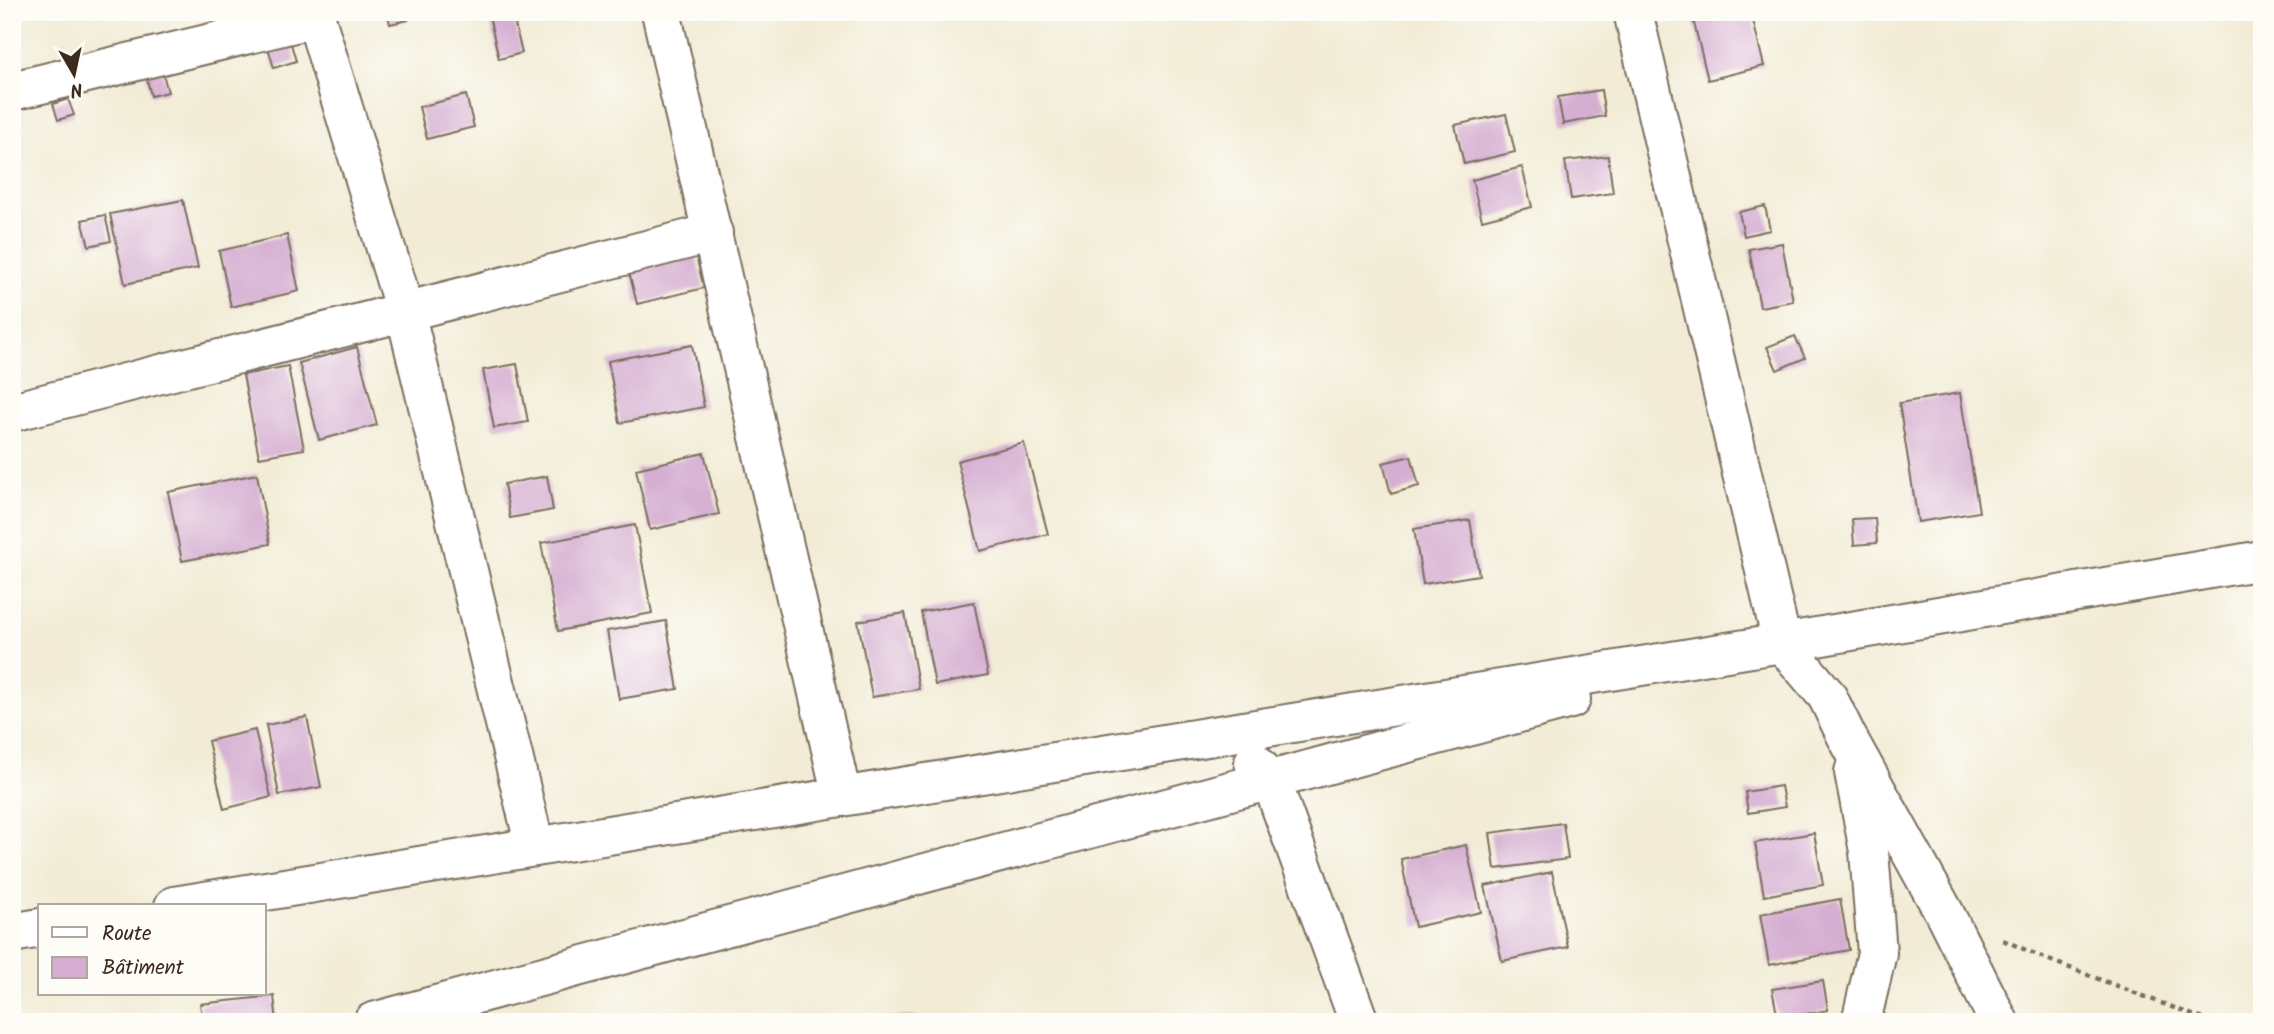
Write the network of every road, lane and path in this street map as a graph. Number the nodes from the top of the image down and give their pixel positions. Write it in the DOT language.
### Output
graph roads {
  1 [pos="661,12"];
  2 [pos="1633,12"];
  3 [pos="314,15"];
  4 [pos="12,92"];
  5 [pos="713,233"];
  6 [pos="405,311"];
  7 [pos="12,412"];
  8 [pos="2262,560"];
  9 [pos="1782,642"];
  10 [pos="1228,734"];
  11 [pos="1847,737"];
  12 [pos="1271,780"];
  13 [pos="842,797"];
  14 [pos="535,847"];
  15 [pos="186,904"];
  16 [pos="1945,914"];
  17 [pos="38,928"];
  18 [pos="12,933"];
  19 [pos="373,1022"];
  20 [pos="1359,1022"];
  21 [pos="1861,1022"];
  22 [pos="1999,1022"];
  23 [pos="2211,1022"];
  1 -- 5 [label="street"];
  2 -- 9 [label="street"];
  3 -- 4 [label="street"];
  3 -- 6 [label="street"];
  5 -- 6 [label="street"];
  5 -- 13 [label="street"];
  6 -- 7 [label="street"];
  6 -- 14 [label="street"];
  8 -- 9 [label="street"];
  9 -- 10 [label="street"];
  9 -- 11 [label="street"];
  9 -- 12 [label="street"];
  10 -- 12 [label="street"];
  10 -- 13 [label="street"];
  11 -- 16 [label="street"];
  11 -- 21 [label="street"];
  12 -- 19 [label="street"];
  12 -- 20 [label="street"];
  13 -- 14 [label="street"];
  14 -- 15 [label="street"];
  16 -- 22 [label="street"];
  16 -- 23 [label="path"];
  17 -- 18 [label="street"];
}
